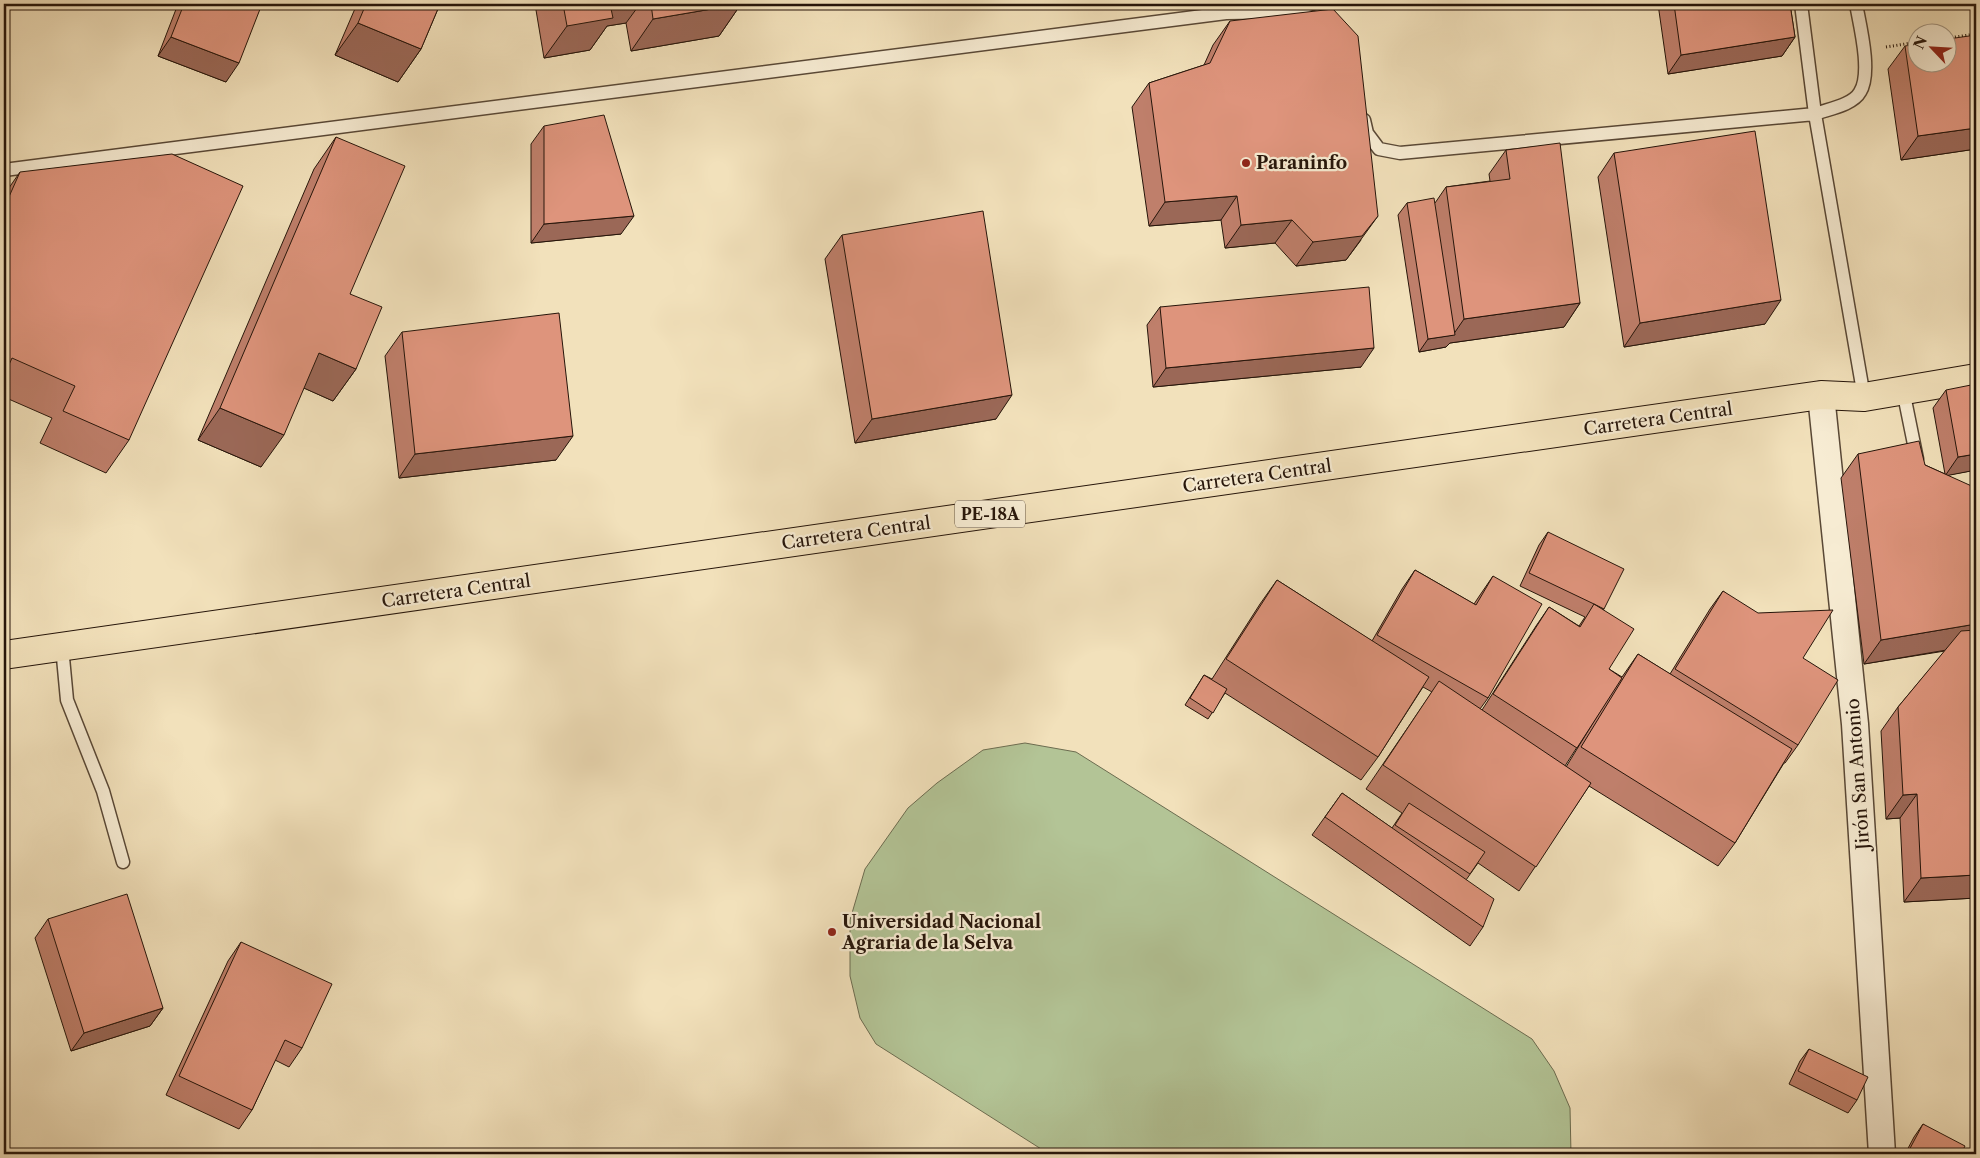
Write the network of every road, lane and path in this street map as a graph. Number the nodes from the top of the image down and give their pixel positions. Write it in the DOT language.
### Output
graph roads {
  1 [pos="1800,4"];
  2 [pos="1856,4"];
  3 [pos="1225,8"];
  4 [pos="1322,23"];
  5 [pos="1976,34"];
  6 [pos="1958,37"];
  7 [pos="1908,43"];
  8 [pos="1863,50"];
  9 [pos="1361,107"];
  10 [pos="1815,114"];
  11 [pos="4,170"];
  12 [pos="1976,378"];
  13 [pos="1903,390"];
  14 [pos="1820,395"];
  15 [pos="1864,397"];
  16 [pos="1920,471"];
  17 [pos="62,647"];
  18 [pos="4,655"];
  19 [pos="123,862"];
  20 [pos="1882,1154"];
  1 -- 10 [label="lane"];
  2 -- 8 [label="lane"];
  3 -- 4 [label="lane"];
  3 -- 11 [label="lane"];
  5 -- 6 [label="path"];
  7 -- 8 [label="path"];
  8 -- 10 [label="lane"];
  9 -- 10 [label="lane"];
  10 -- 15 [label="lane"];
  12 -- 13 [label="highway, Carretera Central / PE-18A"];
  13 -- 15 [label="highway, Carretera Central / PE-18A"];
  13 -- 16 [label="lane"];
  14 -- 15 [label="highway, Carretera Central / PE-18A"];
  14 -- 17 [label="highway, Carretera Central / PE-18A"];
  14 -- 20 [label="street, Jirón San Antonio"];
  17 -- 18 [label="highway, Carretera Central / PE-18A"];
  17 -- 19 [label="lane"];
}
